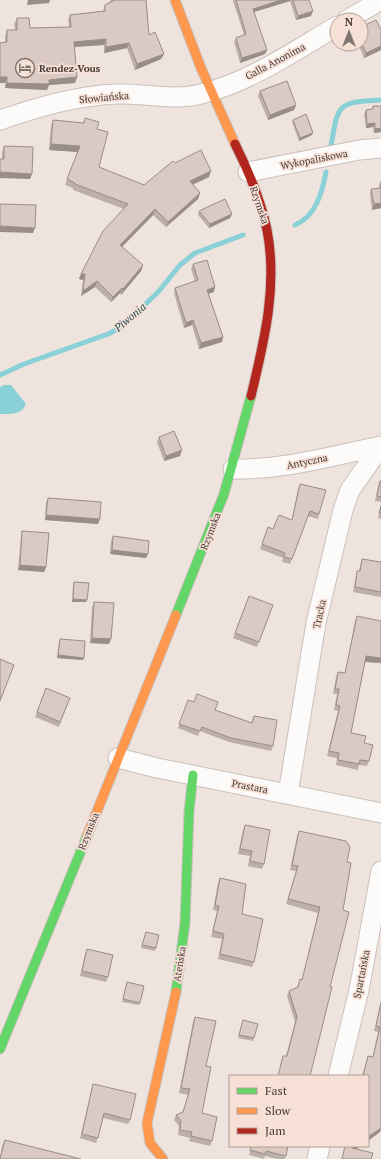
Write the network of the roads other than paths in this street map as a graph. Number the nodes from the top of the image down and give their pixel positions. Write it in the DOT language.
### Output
graph roads {
  1 [pos="175,0"];
  2 [pos="381,0"];
  3 [pos="361,12"];
  4 [pos="329,31"];
  5 [pos="211,91"];
  6 [pos="0,120"];
  7 [pos="381,148"];
  8 [pos="248,172"];
  9 [pos="381,446"];
  10 [pos="233,469"];
  11 [pos="118,758"];
  12 [pos="192,775"];
  13 [pos="288,794"];
  14 [pos="381,813"];
  15 [pos="381,871"];
  16 [pos="0,1049"];
  17 [pos="338,1075"];
  18 [pos="320,1147"];
  19 [pos="163,1159"];
  20 [pos="317,1159"];
  1 -- 5 [label="main road, Rzymska"];
  2 -- 3 [label="street"];
  4 -- 5 [label="street, Galla Anonima"];
  5 -- 6 [label="street, Słowiańska"];
  5 -- 8 [label="main road, Rzymska"];
  7 -- 8 [label="street, Wykopaliskowa"];
  8 -- 10 [label="main road, Rzymska"];
  9 -- 10 [label="street, Antyczna"];
  9 -- 13 [label="street, Tracka"];
  10 -- 11 [label="main road, Rzymska"];
  11 -- 12 [label="street, Prastara"];
  11 -- 16 [label="main road, Rzymska"];
  12 -- 13 [label="street, Prastara"];
  12 -- 19 [label="main road, Ateńska"];
  13 -- 14 [label="street, Prastara"];
  15 -- 17 [label="street, Spartańska"];
  18 -- 20 [label="street"];
}
